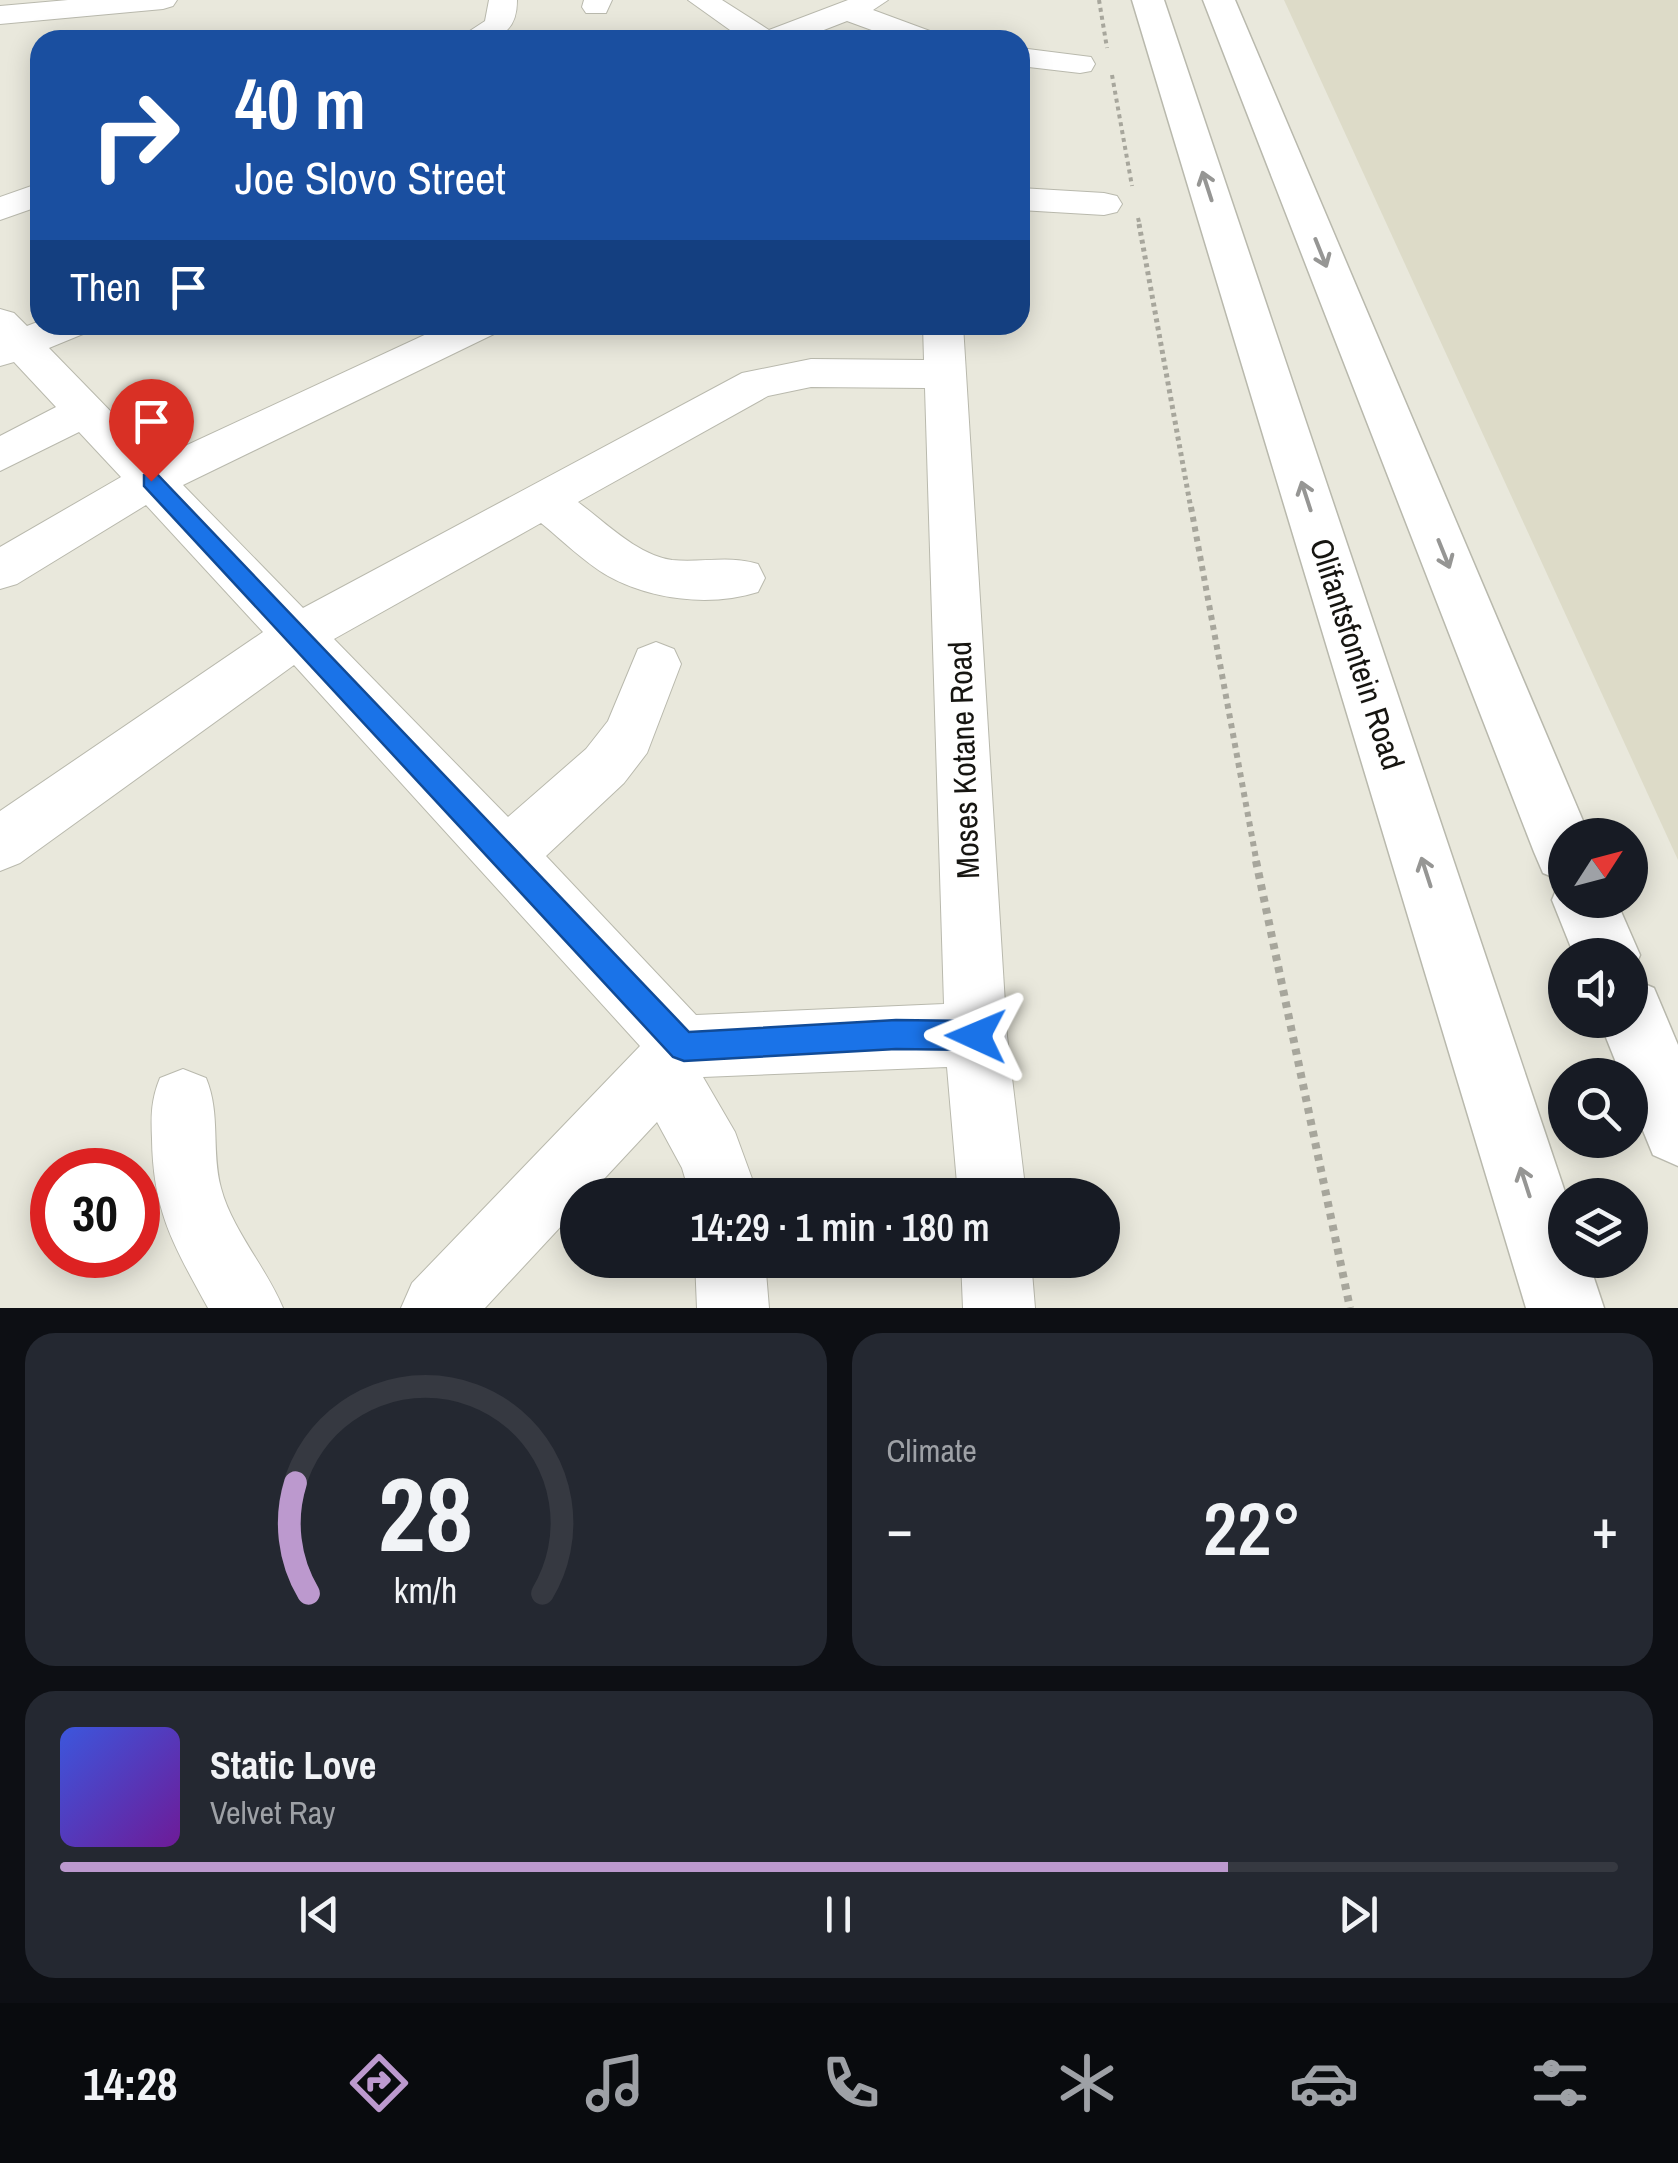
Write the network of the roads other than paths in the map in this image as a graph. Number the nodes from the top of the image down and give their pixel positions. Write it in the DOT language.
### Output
graph roads {
  1 [pos="164,0"];
  2 [pos="503,0"];
  3 [pos="702,0"];
  4 [pos="1148,0"];
  5 [pos="1219,0"];
  6 [pos="860,5"];
  7 [pos="0,15"];
  8 [pos="493,30"];
  9 [pos="751,30"];
  10 [pos="794,30"];
  11 [pos="909,30"];
  12 [pos="1030,57"];
  13 [pos="1080,64"];
  14 [pos="1030,171"];
  15 [pos="30,198"];
  16 [pos="1030,198"];
  17 [pos="0,208"];
  18 [pos="459,335"];
  19 [pos="23,336"];
  20 [pos="945,349"];
  21 [pos="83,411"];
  22 [pos="0,455"];
  23 [pos="151,481"];
  24 [pos="542,499"];
  25 [pos="0,570"];
  26 [pos="741,578"];
  27 [pos="297,635"];
  28 [pos="656,664"];
  29 [pos="1551,818"];
  30 [pos="0,844"];
  31 [pos="507,855"];
  32 [pos="976,1036"];
  33 [pos="1641,1038"];
  34 [pos="673,1058"];
  35 [pos="183,1101"];
  36 [pos="1678,1130"];
  37 [pos="719,1178"];
  38 [pos="990,1178"];
  39 [pos="731,1278"];
  40 [pos="997,1278"];
  41 [pos="247,1308"];
  42 [pos="437,1308"];
  43 [pos="733,1308"];
  44 [pos="998,1308"];
  45 [pos="1565,1308"];
  1 -- 7 [label="street"];
  2 -- 8 [label="street"];
  3 -- 9 [label="street"];
  45 -- 4 [label="main road, Olifantsfontein Road, one-way"];
  5 -- 29 [label="main road, one-way"];
  6 -- 10 [label="street"];
  6 -- 11 [label="street"];
  12 -- 13 [label="street"];
  14 -- 16 [label="street"];
  15 -- 17 [label="street"];
  18 -- 23 [label="street"];
  19 -- 21 [label="street"];
  20 -- 24 [label="street"];
  20 -- 32 [label="street, Moses Kotane Road"];
  21 -- 22 [label="street"];
  21 -- 23 [label="street"];
  23 -- 25 [label="street"];
  23 -- 27 [label="street"];
  24 -- 26 [label="street"];
  24 -- 27 [label="street"];
  27 -- 30 [label="street"];
  27 -- 31 [label="street"];
  28 -- 31 [label="street"];
  31 -- 34 [label="street"];
  32 -- 34 [label="street"];
  32 -- 38 [label="street, Moses Kotane Road"];
  33 -- 36 [label="main road"];
  34 -- 37 [label="street"];
  34 -- 42 [label="street"];
  35 -- 41 [label="street"];
  39 -- 43 [label="street"];
  40 -- 44 [label="street"];
}
